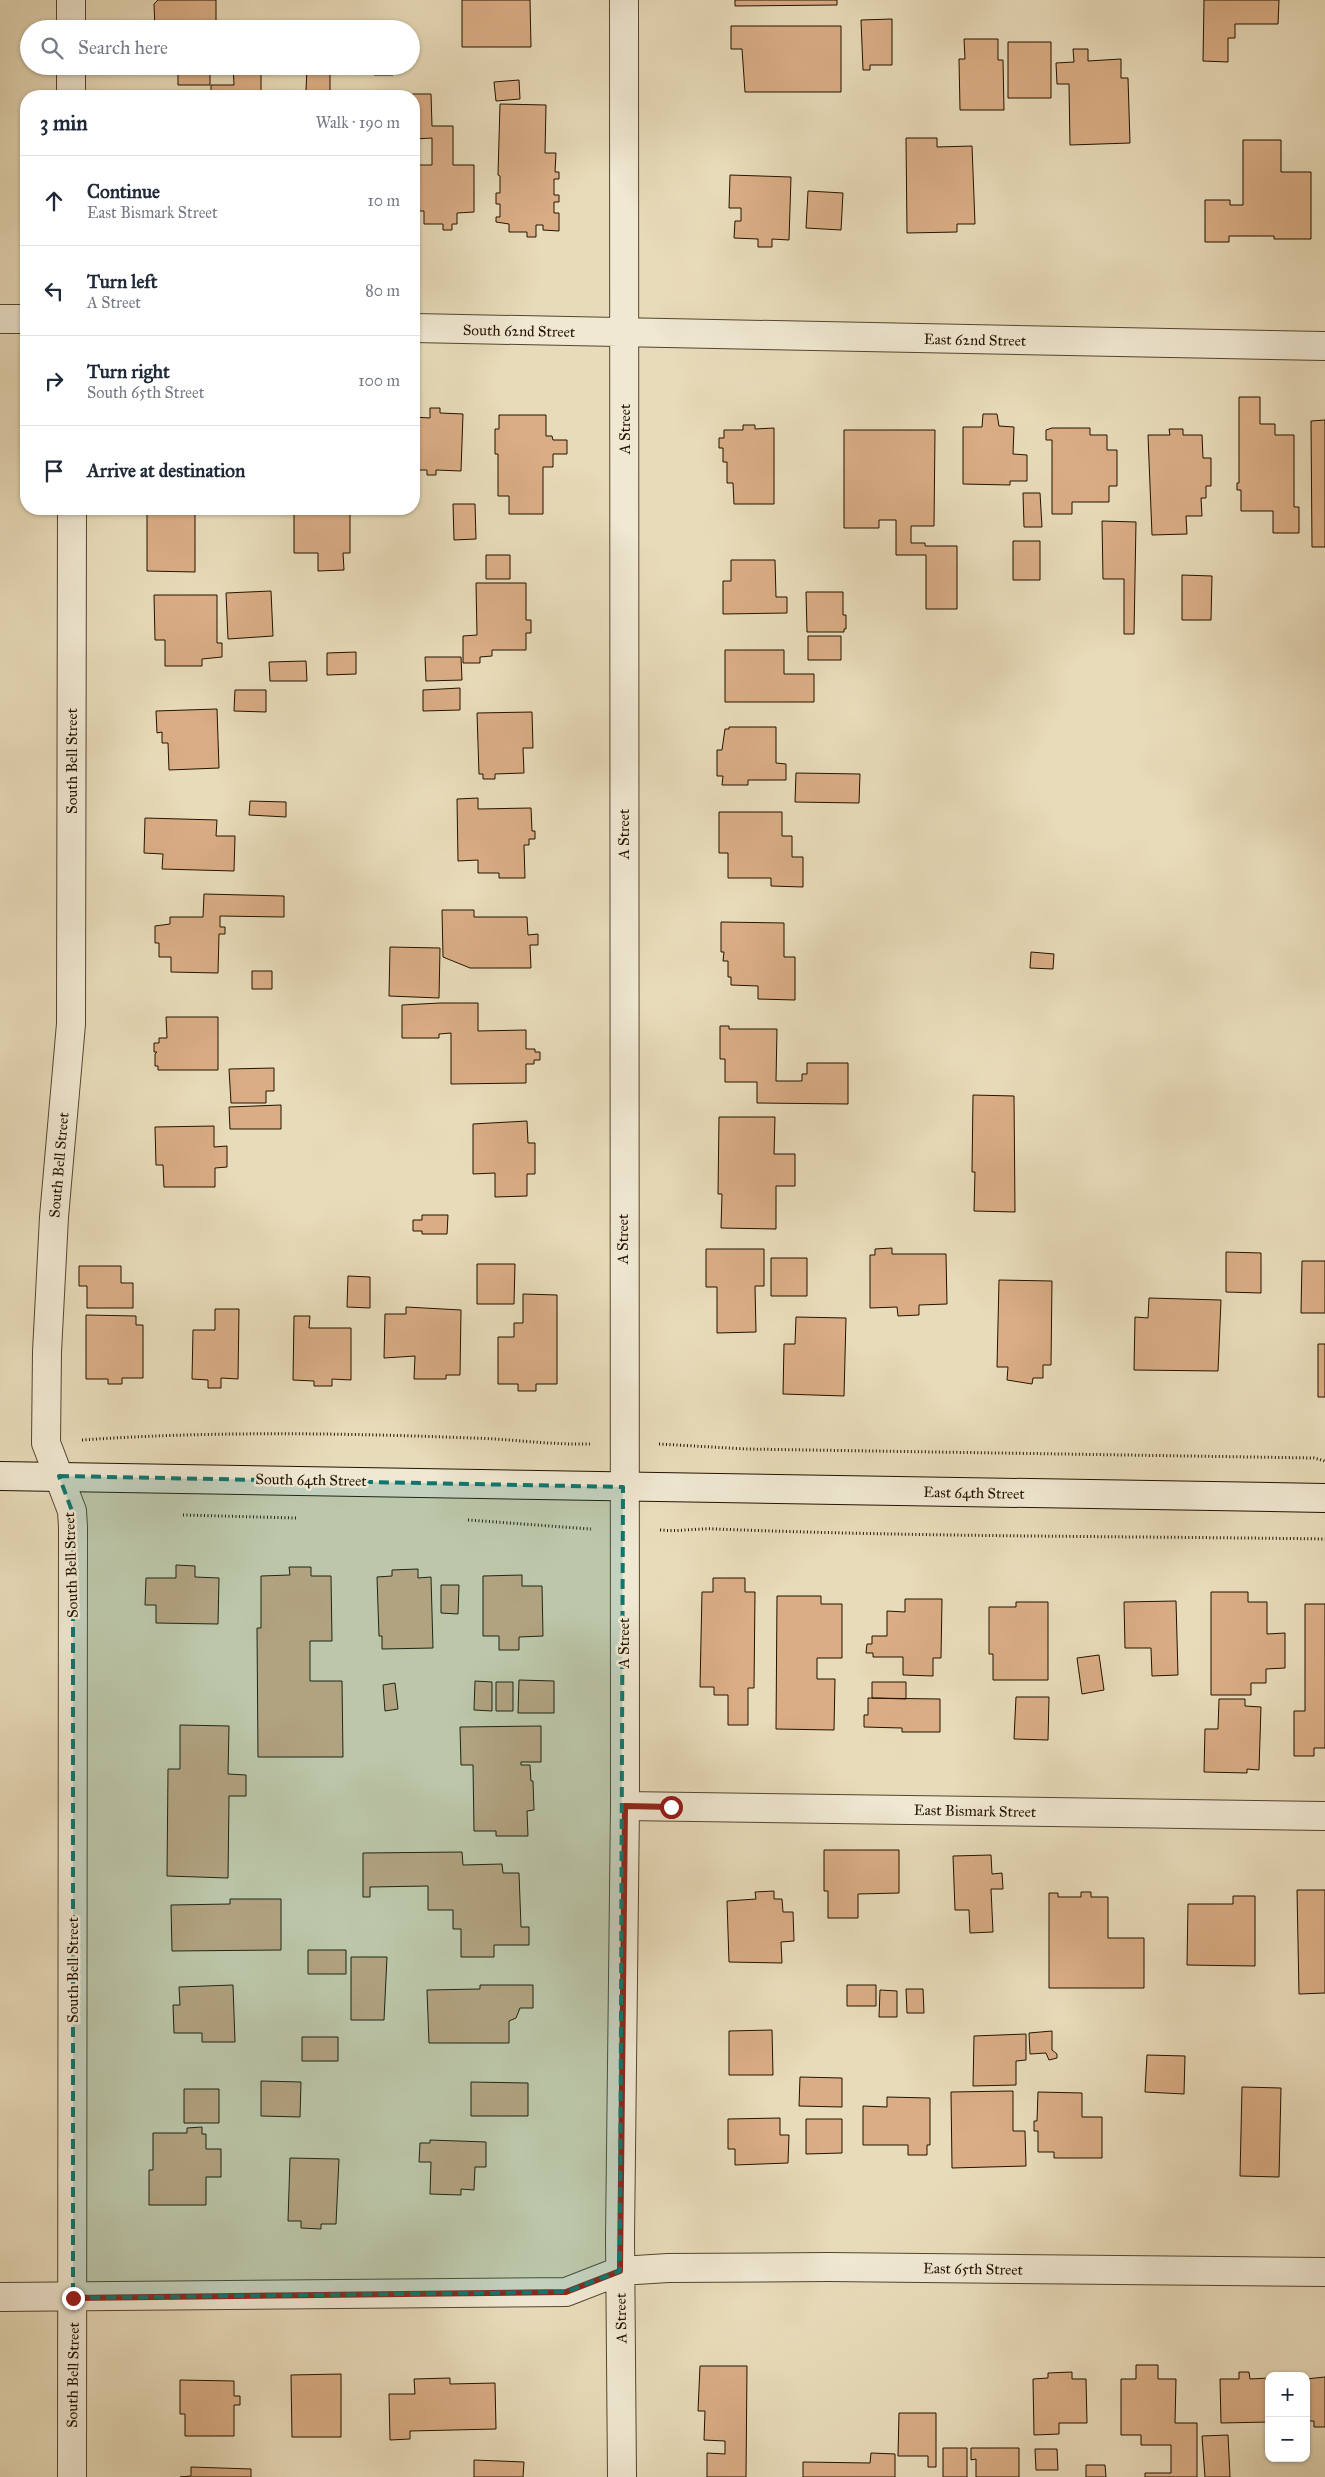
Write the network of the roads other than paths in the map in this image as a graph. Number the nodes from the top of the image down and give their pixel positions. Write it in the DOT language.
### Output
graph roads {
  1 [pos="70,0"];
  2 [pos="624,0"];
  3 [pos="71,20"];
  4 [pos="71,75"];
  5 [pos="71,90"];
  6 [pos="0,320"];
  7 [pos="20,320"];
  8 [pos="420,328"];
  9 [pos="625,334"];
  10 [pos="1325,346"];
  11 [pos="72,515"];
  12 [pos="0,1476"];
  13 [pos="59,1476"];
  14 [pos="623,1487"];
  15 [pos="1325,1498"];
  16 [pos="625,1806"];
  17 [pos="1325,1816"];
  18 [pos="620,2271"];
  19 [pos="1325,2272"];
  20 [pos="0,2297"];
  21 [pos="73,2298"];
  22 [pos="72,2477"];
  23 [pos="622,2477"];
  1 -- 3 [label="street"];
  2 -- 9 [label="street, A Street"];
  4 -- 5 [label="street"];
  6 -- 7 [label="street"];
  8 -- 9 [label="street, South 62nd Street"];
  9 -- 10 [label="street, East 62nd Street"];
  9 -- 14 [label="street, A Street"];
  11 -- 13 [label="street, South Bell Street"];
  12 -- 13 [label="street, South 64th Street"];
  13 -- 14 [label="street, South 64th Street"];
  13 -- 21 [label="street, South Bell Street"];
  14 -- 15 [label="street, East 64th Street"];
  14 -- 16 [label="street, A Street"];
  16 -- 17 [label="street, East Bismark Street"];
  16 -- 18 [label="street, A Street"];
  18 -- 19 [label="street, East 65th Street"];
  18 -- 21 [label="street"];
  18 -- 23 [label="street, A Street"];
  20 -- 21 [label="street"];
  21 -- 22 [label="street, South Bell Street"];
}
